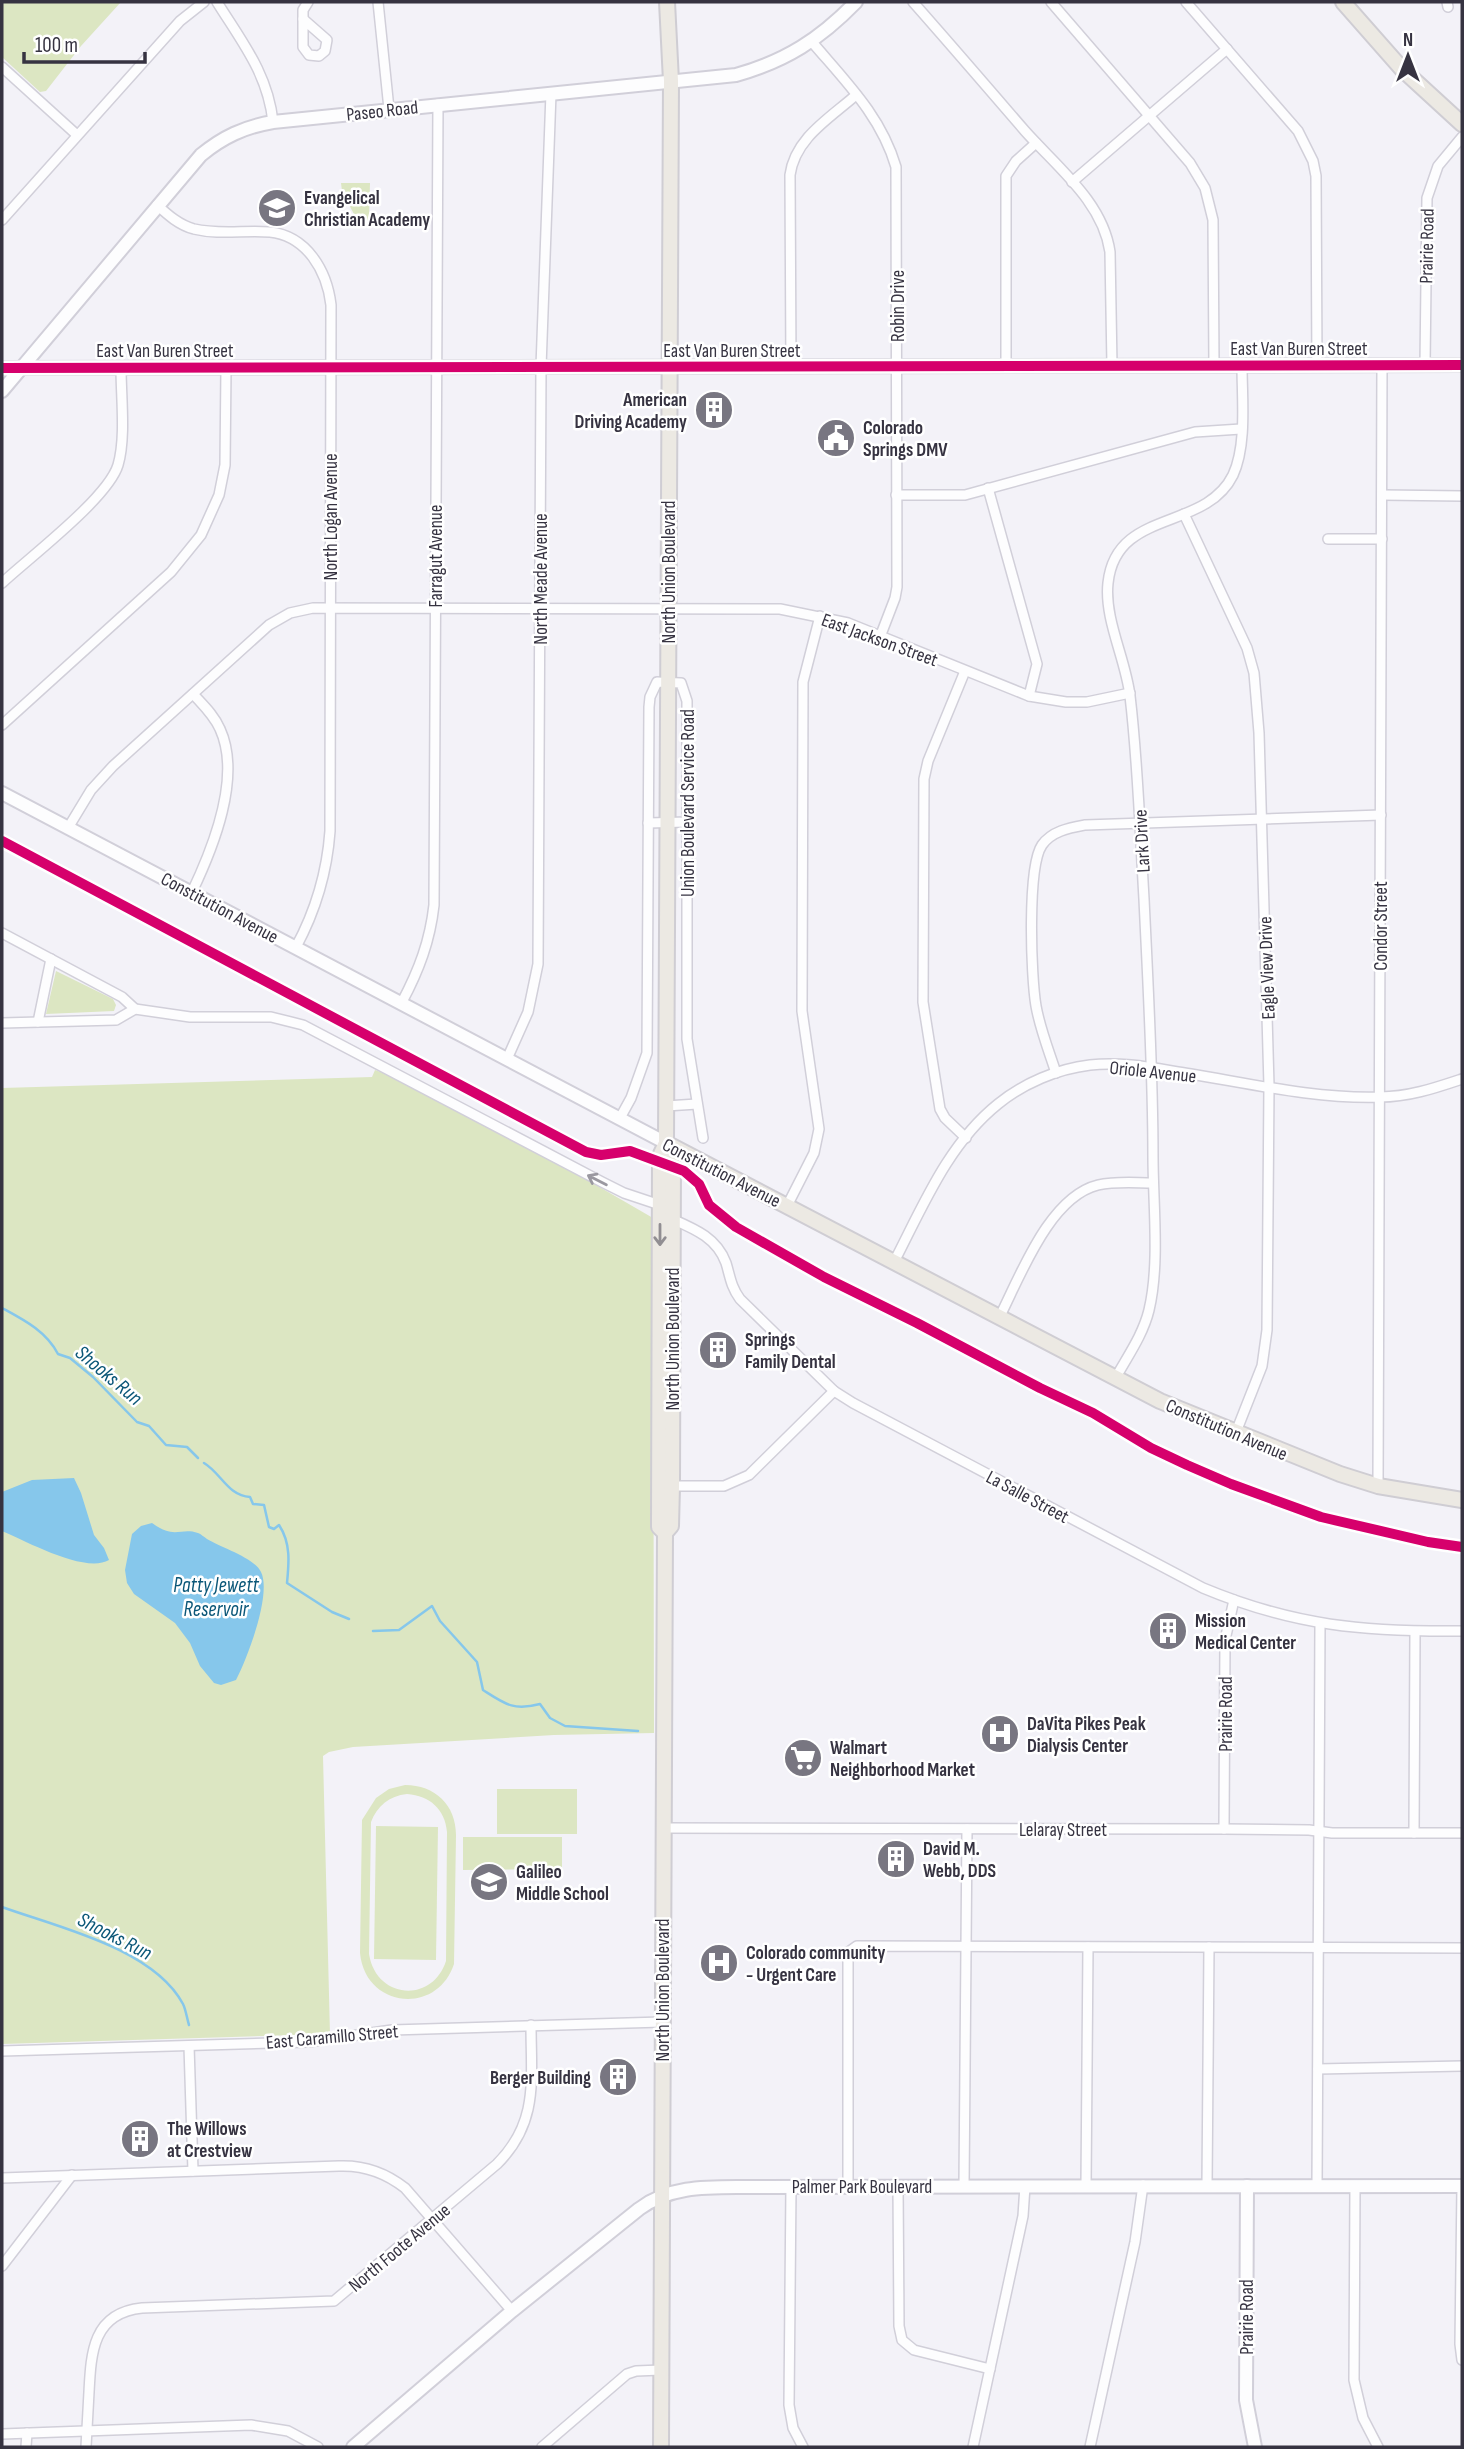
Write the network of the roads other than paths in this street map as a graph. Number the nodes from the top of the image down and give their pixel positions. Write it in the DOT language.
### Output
graph roads {
  1 [pos="204,2"];
  2 [pos="217,2"];
  3 [pos="308,2"];
  4 [pos="378,2"];
  5 [pos="667,2"];
  6 [pos="856,2"];
  7 [pos="913,2"];
  8 [pos="1051,2"];
  9 [pos="1186,2"];
  10 [pos="1343,2"];
  11 [pos="303,19"];
  12 [pos="812,42"];
  13 [pos="1227,49"];
  14 [pos="2,67"];
  15 [pos="671,81"];
  16 [pos="551,93"];
  17 [pos="856,95"];
  18 [pos="438,104"];
  19 [pos="389,109"];
  20 [pos="1149,116"];
  21 [pos="272,122"];
  22 [pos="1462,124"];
  23 [pos="77,135"];
  24 [pos="1462,137"];
  25 [pos="1035,143"];
  26 [pos="1072,182"];
  27 [pos="157,205"];
  28 [pos="2,220"];
  29 [pos="1425,365"];
  30 [pos="1462,365"];
  31 [pos="898,366"];
  32 [pos="1006,366"];
  33 [pos="1112,366"];
  34 [pos="1214,366"];
  35 [pos="1242,366"];
  36 [pos="1317,366"];
  37 [pos="1382,366"];
  38 [pos="541,367"];
  39 [pos="791,367"];
  40 [pos="2,368"];
  41 [pos="20,368"];
  42 [pos="121,368"];
  43 [pos="226,368"];
  44 [pos="330,368"];
  45 [pos="435,368"];
  46 [pos="670,368"];
  47 [pos="2,391"];
  48 [pos="1241,429"];
  49 [pos="988,488"];
  50 [pos="896,495"];
  51 [pos="1382,495"];
  52 [pos="1462,496"];
  53 [pos="1184,514"];
  54 [pos="1328,539"];
  55 [pos="1382,539"];
  56 [pos="2,583"];
  57 [pos="329,608"];
  58 [pos="435,608"];
  59 [pos="540,608"];
  60 [pos="667,608"];
  61 [pos="820,616"];
  62 [pos="880,637"];
  63 [pos="965,671"];
  64 [pos="669,681"];
  65 [pos="1130,693"];
  66 [pos="193,694"];
  67 [pos="1029,696"];
  68 [pos="2,725"];
  69 [pos="2,793"];
  70 [pos="1381,815"];
  71 [pos="1261,819"];
  72 [pos="649,822"];
  73 [pos="668,822"];
  74 [pos="687,822"];
  75 [pos="1140,822"];
  76 [pos="68,828"];
  77 [pos="192,892"];
  78 [pos="2,933"];
  79 [pos="296,947"];
  80 [pos="51,959"];
  81 [pos="402,1002"];
  82 [pos="135,1009"];
  83 [pos="37,1022"];
  84 [pos="2,1023"];
  85 [pos="506,1059"];
  86 [pos="1153,1068"];
  87 [pos="1056,1073"];
  88 [pos="1462,1079"];
  89 [pos="1269,1086"];
  90 [pos="1379,1097"];
  91 [pos="697,1104"];
  92 [pos="666,1106"];
  93 [pos="620,1118"];
  94 [pos="703,1138"];
  95 [pos="966,1138"];
  96 [pos="666,1143"];
  97 [pos="1153,1183"];
  98 [pos="660,1205"];
  99 [pos="787,1206"];
  100 [pos="673,1219"];
  101 [pos="894,1262"];
  102 [pos="999,1318"];
  103 [pos="1115,1379"];
  104 [pos="834,1391"];
  105 [pos="1236,1433"];
  106 [pos="666,1486"];
  107 [pos="1378,1486"];
  108 [pos="1462,1500"];
  109 [pos="1234,1600"];
  110 [pos="1320,1624"];
  111 [pos="1462,1631"];
  112 [pos="1415,1632"];
  113 [pos="663,1828"];
  114 [pos="967,1829"];
  115 [pos="1224,1829"];
  116 [pos="1320,1832"];
  117 [pos="1414,1833"];
  118 [pos="1462,1833"];
  119 [pos="967,1947"];
  120 [pos="1088,1947"];
  121 [pos="1209,1947"];
  122 [pos="1318,1947"];
  123 [pos="1462,1948"];
  124 [pos="662,2022"];
  125 [pos="531,2025"];
  126 [pos="189,2046"];
  127 [pos="2,2051"];
  128 [pos="1462,2066"];
  129 [pos="1318,2068"];
  130 [pos="193,2171"];
  131 [pos="72,2175"];
  132 [pos="2,2178"];
  133 [pos="1143,2185"];
  134 [pos="791,2186"];
  135 [pos="898,2186"];
  136 [pos="964,2186"];
  137 [pos="1025,2186"];
  138 [pos="1086,2186"];
  139 [pos="1207,2186"];
  140 [pos="1247,2186"];
  141 [pos="1317,2186"];
  142 [pos="1355,2186"];
  143 [pos="1462,2186"];
  144 [pos="848,2187"];
  145 [pos="662,2196"];
  146 [pos="433,2218"];
  147 [pos="2,2266"];
  148 [pos="512,2311"];
  149 [pos="1462,2360"];
  150 [pos="990,2369"];
  151 [pos="661,2370"];
  152 [pos="87,2431"];
  153 [pos="2,2434"];
  154 [pos="27,2434"];
  155 [pos="26,2447"];
  156 [pos="86,2447"];
  157 [pos="318,2447"];
  158 [pos="353,2447"];
  159 [pos="542,2447"];
  160 [pos="661,2447"];
  161 [pos="803,2447"];
  162 [pos="973,2447"];
  163 [pos="1090,2447"];
  164 [pos="1255,2447"];
  165 [pos="1378,2447"];
  1 -- 23 [label="street"];
  2 -- 21 [label="street"];
  3 -- 11 [label="street"];
  4 -- 19 [label="street"];
  5 -- 15 [label="main road, North Union Boulevard"];
  6 -- 12 [label="street, Paseo Road"];
  7 -- 25 [label="street"];
  8 -- 20 [label="street"];
  9 -- 13 [label="street"];
  10 -- 22 [label="main road"];
  12 -- 15 [label="street, Paseo Road"];
  12 -- 17 [label="street, Robin Drive"];
  13 -- 20 [label="street"];
  13 -- 36 [label="street"];
  14 -- 23 [label="street"];
  15 -- 16 [label="street, Paseo Road"];
  15 -- 46 [label="main road, North Union Boulevard"];
  16 -- 18 [label="street, Paseo Road"];
  16 -- 38 [label="street, North Meade Avenue"];
  17 -- 31 [label="street, Robin Drive"];
  17 -- 39 [label="street"];
  18 -- 19 [label="street, Paseo Road"];
  18 -- 45 [label="street, Farragut Avenue"];
  19 -- 21 [label="street, Paseo Road"];
  20 -- 26 [label="street"];
  20 -- 34 [label="street"];
  21 -- 27 [label="street, Paseo Road"];
  23 -- 28 [label="street"];
  24 -- 29 [label="street, Prairie Road"];
  25 -- 26 [label="street"];
  25 -- 32 [label="street"];
  26 -- 33 [label="street"];
  27 -- 41 [label="street, Paseo Road"];
  27 -- 44 [label="street, North Logan Avenue"];
  29 -- 30 [label="street, East Van Buren Street"];
  29 -- 37 [label="street, East Van Buren Street"];
  31 -- 32 [label="street, East Van Buren Street"];
  31 -- 39 [label="street, East Van Buren Street"];
  31 -- 50 [label="street, Robin Drive"];
  32 -- 33 [label="street, East Van Buren Street"];
  33 -- 34 [label="street, East Van Buren Street"];
  34 -- 35 [label="street, East Van Buren Street"];
  35 -- 36 [label="street, East Van Buren Street"];
  35 -- 48 [label="street, Lark Drive"];
  36 -- 37 [label="street, East Van Buren Street"];
  37 -- 51 [label="street, Condor Street"];
  38 -- 45 [label="street, East Van Buren Street"];
  38 -- 46 [label="street, East Van Buren Street"];
  38 -- 59 [label="street, North Meade Avenue"];
  39 -- 46 [label="street, East Van Buren Street"];
  40 -- 41 [label="street, East Van Buren Street"];
  41 -- 42 [label="street, East Van Buren Street"];
  41 -- 47 [label="street, Paseo Road"];
  42 -- 43 [label="street, East Van Buren Street"];
  42 -- 56 [label="street"];
  43 -- 44 [label="street, East Van Buren Street"];
  43 -- 68 [label="street"];
  44 -- 45 [label="street, East Van Buren Street"];
  44 -- 57 [label="street, North Logan Avenue"];
  45 -- 58 [label="street, Farragut Avenue"];
  46 -- 60 [label="main road, North Union Boulevard"];
  48 -- 49 [label="street"];
  48 -- 53 [label="street, Lark Drive"];
  49 -- 50 [label="street"];
  49 -- 67 [label="street"];
  50 -- 62 [label="street, Robin Drive"];
  51 -- 52 [label="street"];
  51 -- 55 [label="street, Condor Street"];
  53 -- 65 [label="street, Lark Drive"];
  53 -- 71 [label="street, Eagle View Drive"];
  54 -- 55 [label="street"];
  55 -- 70 [label="street, Condor Street"];
  57 -- 58 [label="street, East Jackson Street"];
  57 -- 66 [label="street, East Jackson Street"];
  57 -- 79 [label="street, North Logan Avenue"];
  58 -- 59 [label="street, East Jackson Street"];
  58 -- 81 [label="street, Farragut Avenue"];
  59 -- 60 [label="street, East Jackson Street"];
  59 -- 85 [label="street, North Meade Avenue"];
  60 -- 61 [label="street, East Jackson Street"];
  60 -- 64 [label="main road, North Union Boulevard"];
  61 -- 62 [label="street, East Jackson Street"];
  61 -- 99 [label="street"];
  62 -- 63 [label="street, East Jackson Street"];
  63 -- 67 [label="street, East Jackson Street"];
  63 -- 95 [label="street"];
  64 -- 72 [label="street, Union Boulevard Service Road"];
  64 -- 73 [label="main road, North Union Boulevard"];
  64 -- 74 [label="street, Union Boulevard Service Road"];
  65 -- 67 [label="street, East Jackson Street"];
  65 -- 75 [label="street, Lark Drive"];
  66 -- 76 [label="street, East Jackson Street"];
  66 -- 77 [label="street"];
  69 -- 76 [label="street, Constitution Avenue"];
  70 -- 71 [label="street"];
  70 -- 90 [label="street, Condor Street"];
  71 -- 75 [label="street"];
  71 -- 89 [label="street, Eagle View Drive"];
  72 -- 73 [label="street"];
  72 -- 93 [label="street, Union Boulevard Service Road"];
  73 -- 74 [label="street"];
  73 -- 92 [label="main road, North Union Boulevard"];
  74 -- 91 [label="street, Union Boulevard Service Road"];
  75 -- 86 [label="street, Lark Drive"];
  75 -- 87 [label="street"];
  76 -- 77 [label="street, Constitution Avenue"];
  77 -- 79 [label="street, Constitution Avenue"];
  78 -- 80 [label="street"];
  79 -- 81 [label="street, Constitution Avenue"];
  80 -- 82 [label="street"];
  80 -- 83 [label="street"];
  81 -- 85 [label="street, Constitution Avenue"];
  82 -- 83 [label="street"];
  98 -- 82 [label="street, one-way"];
  83 -- 84 [label="street"];
  85 -- 93 [label="street, Constitution Avenue"];
  86 -- 87 [label="street, Oriole Avenue"];
  86 -- 89 [label="street, Oriole Avenue"];
  86 -- 97 [label="street, Lark Drive"];
  87 -- 95 [label="street, Oriole Avenue"];
  88 -- 90 [label="street, Oriole Avenue"];
  89 -- 90 [label="street, Oriole Avenue"];
  89 -- 105 [label="street, Eagle View Drive"];
  90 -- 107 [label="street, Condor Street"];
  91 -- 92 [label="street"];
  91 -- 94 [label="street, Union Boulevard Service Road"];
  92 -- 96 [label="main road, North Union Boulevard"];
  93 -- 96 [label="street, Constitution Avenue"];
  95 -- 101 [label="street, Oriole Avenue"];
  96 -- 98 [label="main road, North Union Boulevard"];
  96 -- 99 [label="main road, Constitution Avenue"];
  96 -- 100 [label="main road, North Union Boulevard"];
  97 -- 102 [label="street"];
  97 -- 103 [label="street, Lark Drive"];
  98 -- 106 [label="main road, North Union Boulevard, one-way"];
  99 -- 101 [label="main road, Constitution Avenue"];
  100 -- 104 [label="street, La Salle Street"];
  100 -- 106 [label="main road, North Union Boulevard"];
  101 -- 102 [label="main road, Constitution Avenue"];
  102 -- 103 [label="main road, Constitution Avenue"];
  103 -- 105 [label="main road, Constitution Avenue"];
  104 -- 106 [label="street"];
  104 -- 109 [label="street, La Salle Street"];
  105 -- 107 [label="main road, Constitution Avenue"];
  106 -- 113 [label="main road, North Union Boulevard"];
  107 -- 108 [label="main road, Constitution Avenue"];
  109 -- 110 [label="street, La Salle Street"];
  109 -- 115 [label="street, Prairie Road"];
  110 -- 112 [label="street, La Salle Street"];
  110 -- 116 [label="street"];
  111 -- 112 [label="street, La Salle Street"];
  112 -- 117 [label="street"];
  113 -- 114 [label="street, Lelaray Street"];
  113 -- 124 [label="main road, North Union Boulevard"];
  114 -- 115 [label="street, Lelaray Street"];
  114 -- 119 [label="street"];
  115 -- 116 [label="street, Lelaray Street"];
  116 -- 117 [label="street, Lelaray Street"];
  116 -- 122 [label="street"];
  117 -- 118 [label="street, Lelaray Street"];
  119 -- 120 [label="street"];
  119 -- 136 [label="street"];
  119 -- 144 [label="street"];
  120 -- 121 [label="street"];
  120 -- 138 [label="street"];
  121 -- 122 [label="street"];
  121 -- 139 [label="street"];
  122 -- 123 [label="street"];
  122 -- 129 [label="street"];
  124 -- 125 [label="street, East Caramillo Street"];
  124 -- 145 [label="main road, North Union Boulevard"];
  125 -- 126 [label="street, East Caramillo Street"];
  125 -- 146 [label="street, North Foote Avenue"];
  126 -- 127 [label="street, East Caramillo Street"];
  126 -- 130 [label="street"];
  128 -- 129 [label="street"];
  129 -- 141 [label="street"];
  130 -- 131 [label="street"];
  130 -- 146 [label="street"];
  131 -- 132 [label="street"];
  131 -- 147 [label="street"];
  133 -- 138 [label="street, Palmer Park Boulevard"];
  133 -- 139 [label="street, Palmer Park Boulevard"];
  133 -- 163 [label="street"];
  134 -- 144 [label="street, Palmer Park Boulevard"];
  134 -- 145 [label="street, Palmer Park Boulevard"];
  134 -- 161 [label="street"];
  135 -- 136 [label="street, Palmer Park Boulevard"];
  135 -- 144 [label="street, Palmer Park Boulevard"];
  135 -- 150 [label="street"];
  136 -- 137 [label="street, Palmer Park Boulevard"];
  137 -- 138 [label="street, Palmer Park Boulevard"];
  137 -- 150 [label="street"];
  139 -- 140 [label="street, Palmer Park Boulevard"];
  140 -- 141 [label="street, Palmer Park Boulevard"];
  140 -- 164 [label="street, Prairie Road"];
  141 -- 142 [label="street, Palmer Park Boulevard"];
  142 -- 143 [label="street, Palmer Park Boulevard"];
  142 -- 165 [label="street"];
  143 -- 149 [label="street"];
  145 -- 148 [label="street, Palmer Park Boulevard"];
  145 -- 151 [label="main road, North Union Boulevard"];
  146 -- 148 [label="street"];
  146 -- 152 [label="street, North Foote Avenue"];
  148 -- 158 [label="street, Palmer Park Boulevard"];
  150 -- 162 [label="street"];
  151 -- 159 [label="street"];
  151 -- 160 [label="main road, North Union Boulevard"];
  152 -- 154 [label="street"];
  152 -- 156 [label="street, North Foote Avenue"];
  152 -- 157 [label="street"];
  153 -- 154 [label="street"];
  154 -- 155 [label="street"];
}
